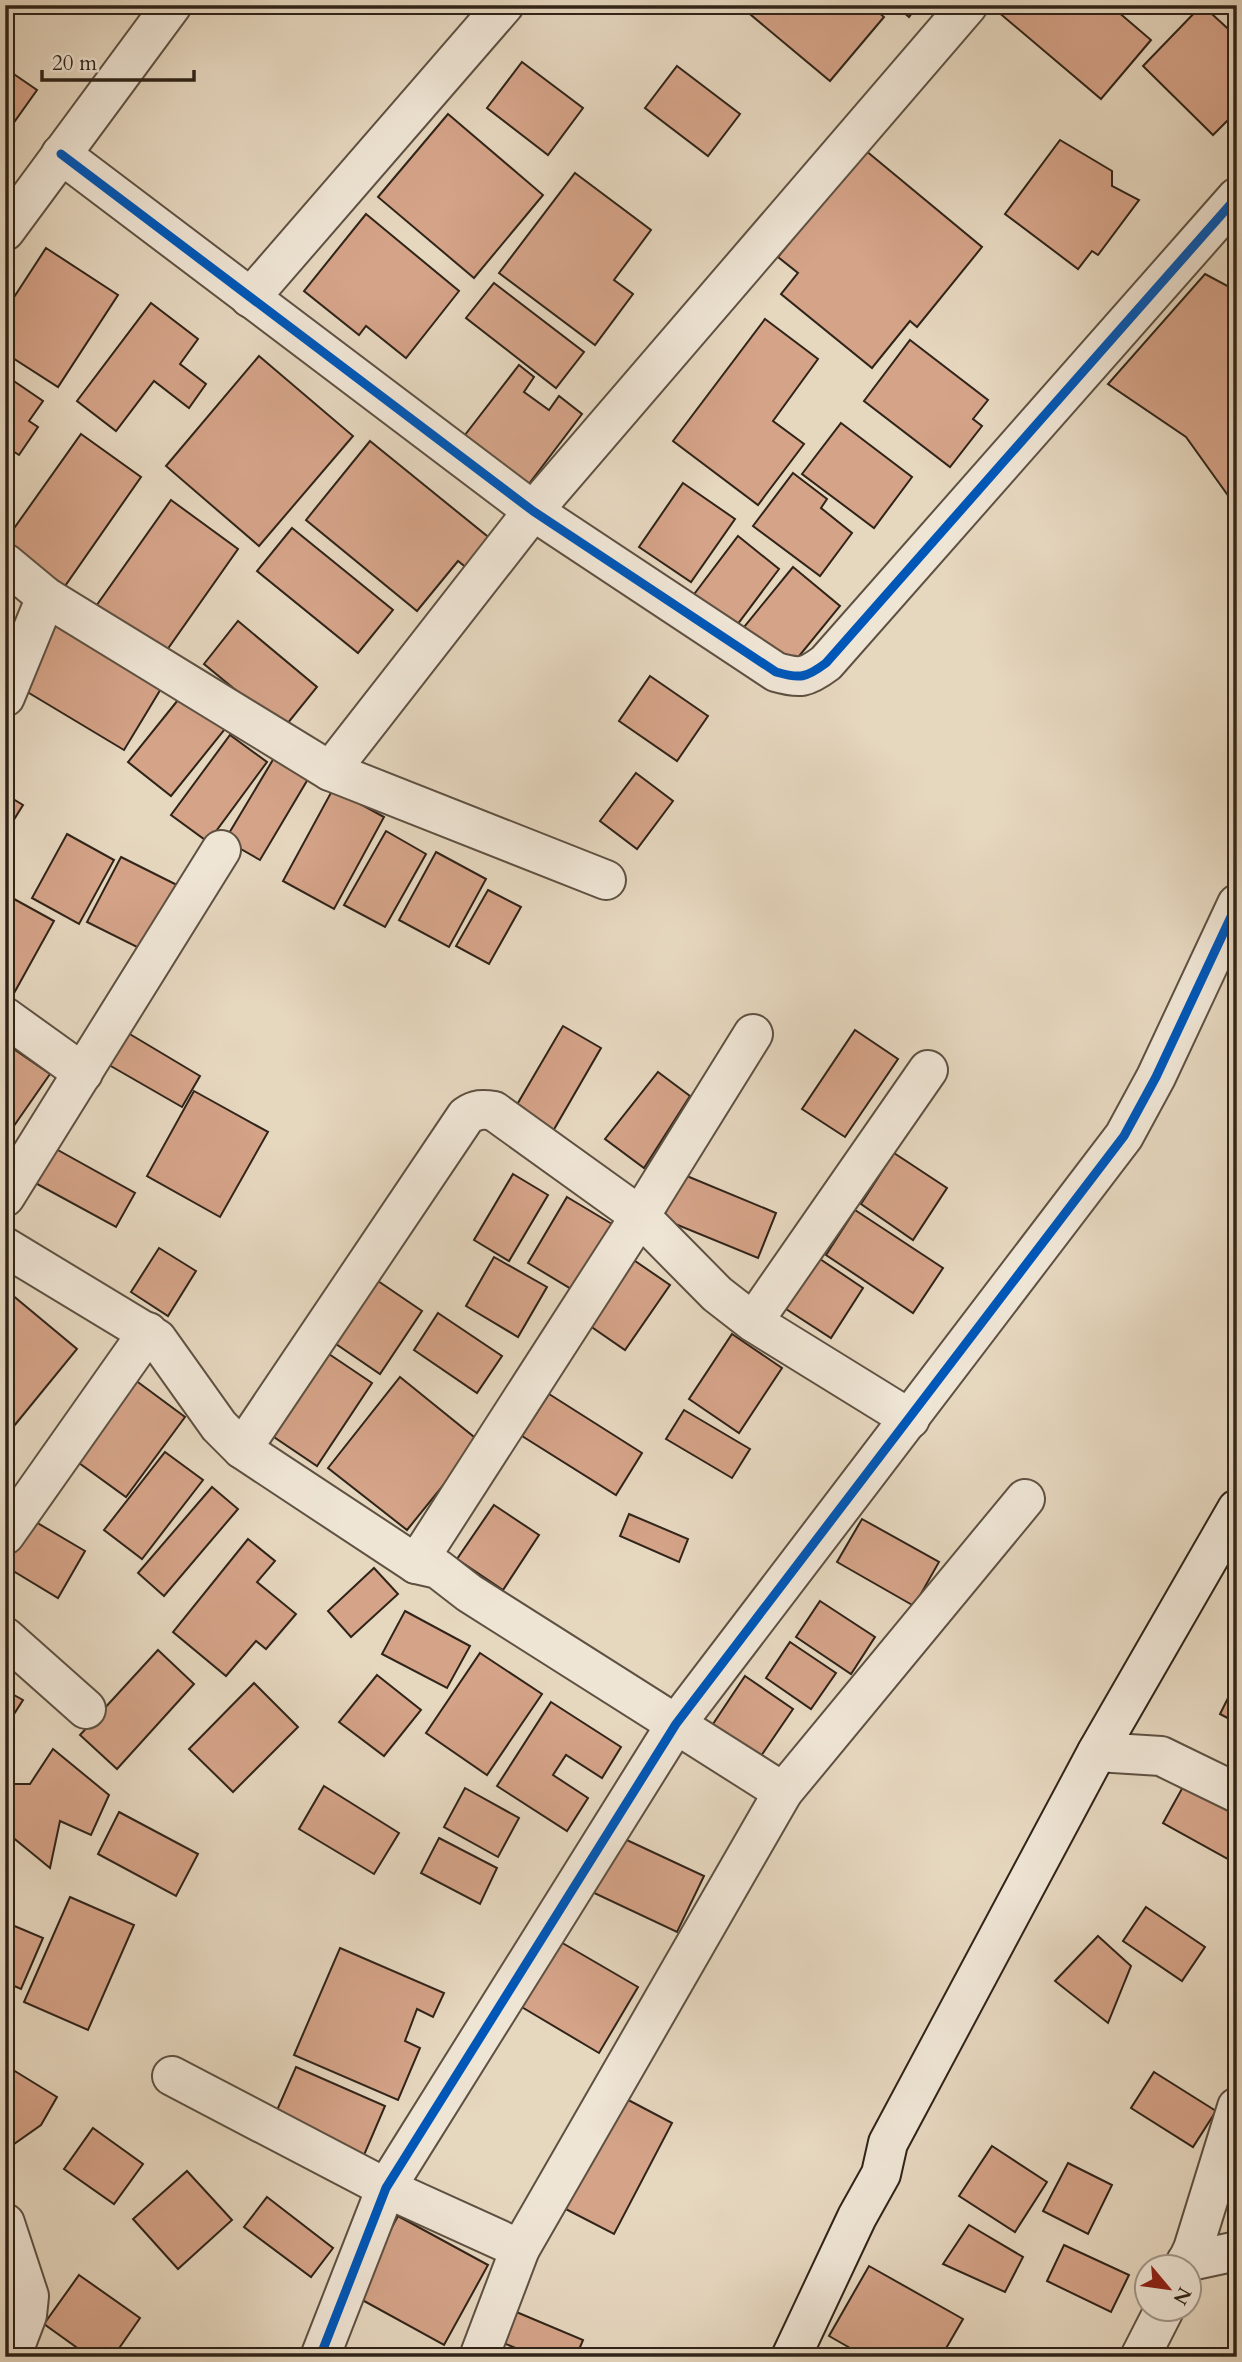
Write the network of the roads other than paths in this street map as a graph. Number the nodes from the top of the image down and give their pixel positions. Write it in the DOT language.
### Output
graph roads {
  1 [pos="172,5"];
  2 [pos="504,5"];
  3 [pos="968,5"];
  4 [pos="61,154"];
  5 [pos="1237,197"];
  6 [pos="5,231"];
  7 [pos="250,298"];
  8 [pos="533,512"];
  9 [pos="5,563"];
  10 [pos="46,597"];
  11 [pos="5,697"];
  12 [pos="330,771"];
  13 [pos="221,850"];
  14 [pos="606,880"];
  15 [pos="1237,904"];
  16 [pos="5,1017"];
  17 [pos="753,1034"];
  18 [pos="928,1070"];
  19 [pos="83,1073"];
  20 [pos="5,1197"];
  21 [pos="640,1216"];
  22 [pos="5,1247"];
  23 [pos="753,1322"];
  24 [pos="148,1332"];
  25 [pos="911,1419"];
  26 [pos="242,1448"];
  27 [pos="1025,1499"];
  28 [pos="1237,1509"];
  29 [pos="5,1535"];
  30 [pos="416,1564"];
  31 [pos="5,1637"];
  32 [pos="86,1709"];
  33 [pos="676,1724"];
  34 [pos="1097,1752"];
  35 [pos="783,1792"];
  36 [pos="1237,1793"];
  37 [pos="172,2076"];
  38 [pos="1237,2107"];
  39 [pos="386,2188"];
  40 [pos="5,2223"];
  41 [pos="520,2249"];
  42 [pos="1237,2250"];
  43 [pos="1190,2254"];
  44 [pos="1204,2259"];
  45 [pos="1156,2324"];
  46 [pos="11,2357"];
  47 [pos="320,2357"];
  48 [pos="479,2357"];
  49 [pos="791,2357"];
  50 [pos="1140,2357"];
  1 -- 4 [label="street"];
  2 -- 7 [label="street"];
  3 -- 8 [label="street"];
  4 -- 6 [label="street"];
  4 -- 7 [label="street"];
  5 -- 8 [label="street"];
  7 -- 8 [label="street"];
  8 -- 12 [label="street"];
  9 -- 10 [label="street"];
  10 -- 11 [label="street"];
  10 -- 12 [label="street"];
  12 -- 14 [label="street"];
  13 -- 19 [label="street"];
  15 -- 25 [label="street"];
  16 -- 19 [label="street"];
  17 -- 21 [label="street"];
  18 -- 23 [label="street"];
  19 -- 20 [label="street"];
  21 -- 23 [label="street"];
  21 -- 26 [label="street"];
  21 -- 30 [label="street"];
  22 -- 24 [label="street"];
  23 -- 25 [label="street"];
  24 -- 26 [label="street"];
  24 -- 29 [label="street"];
  25 -- 33 [label="street"];
  26 -- 30 [label="street"];
  27 -- 35 [label="street"];
  28 -- 34 [label="street"];
  30 -- 33 [label="street"];
  31 -- 32 [label="street"];
  33 -- 35 [label="street"];
  33 -- 39 [label="street"];
  34 -- 36 [label="street"];
  34 -- 49 [label="street"];
  35 -- 41 [label="street"];
  37 -- 39 [label="street"];
  38 -- 43 [label="street"];
  39 -- 41 [label="street"];
  39 -- 47 [label="street"];
  40 -- 46 [label="street"];
  41 -- 48 [label="street"];
  42 -- 44 [label="street"];
  45 -- 50 [label="street"];
}
